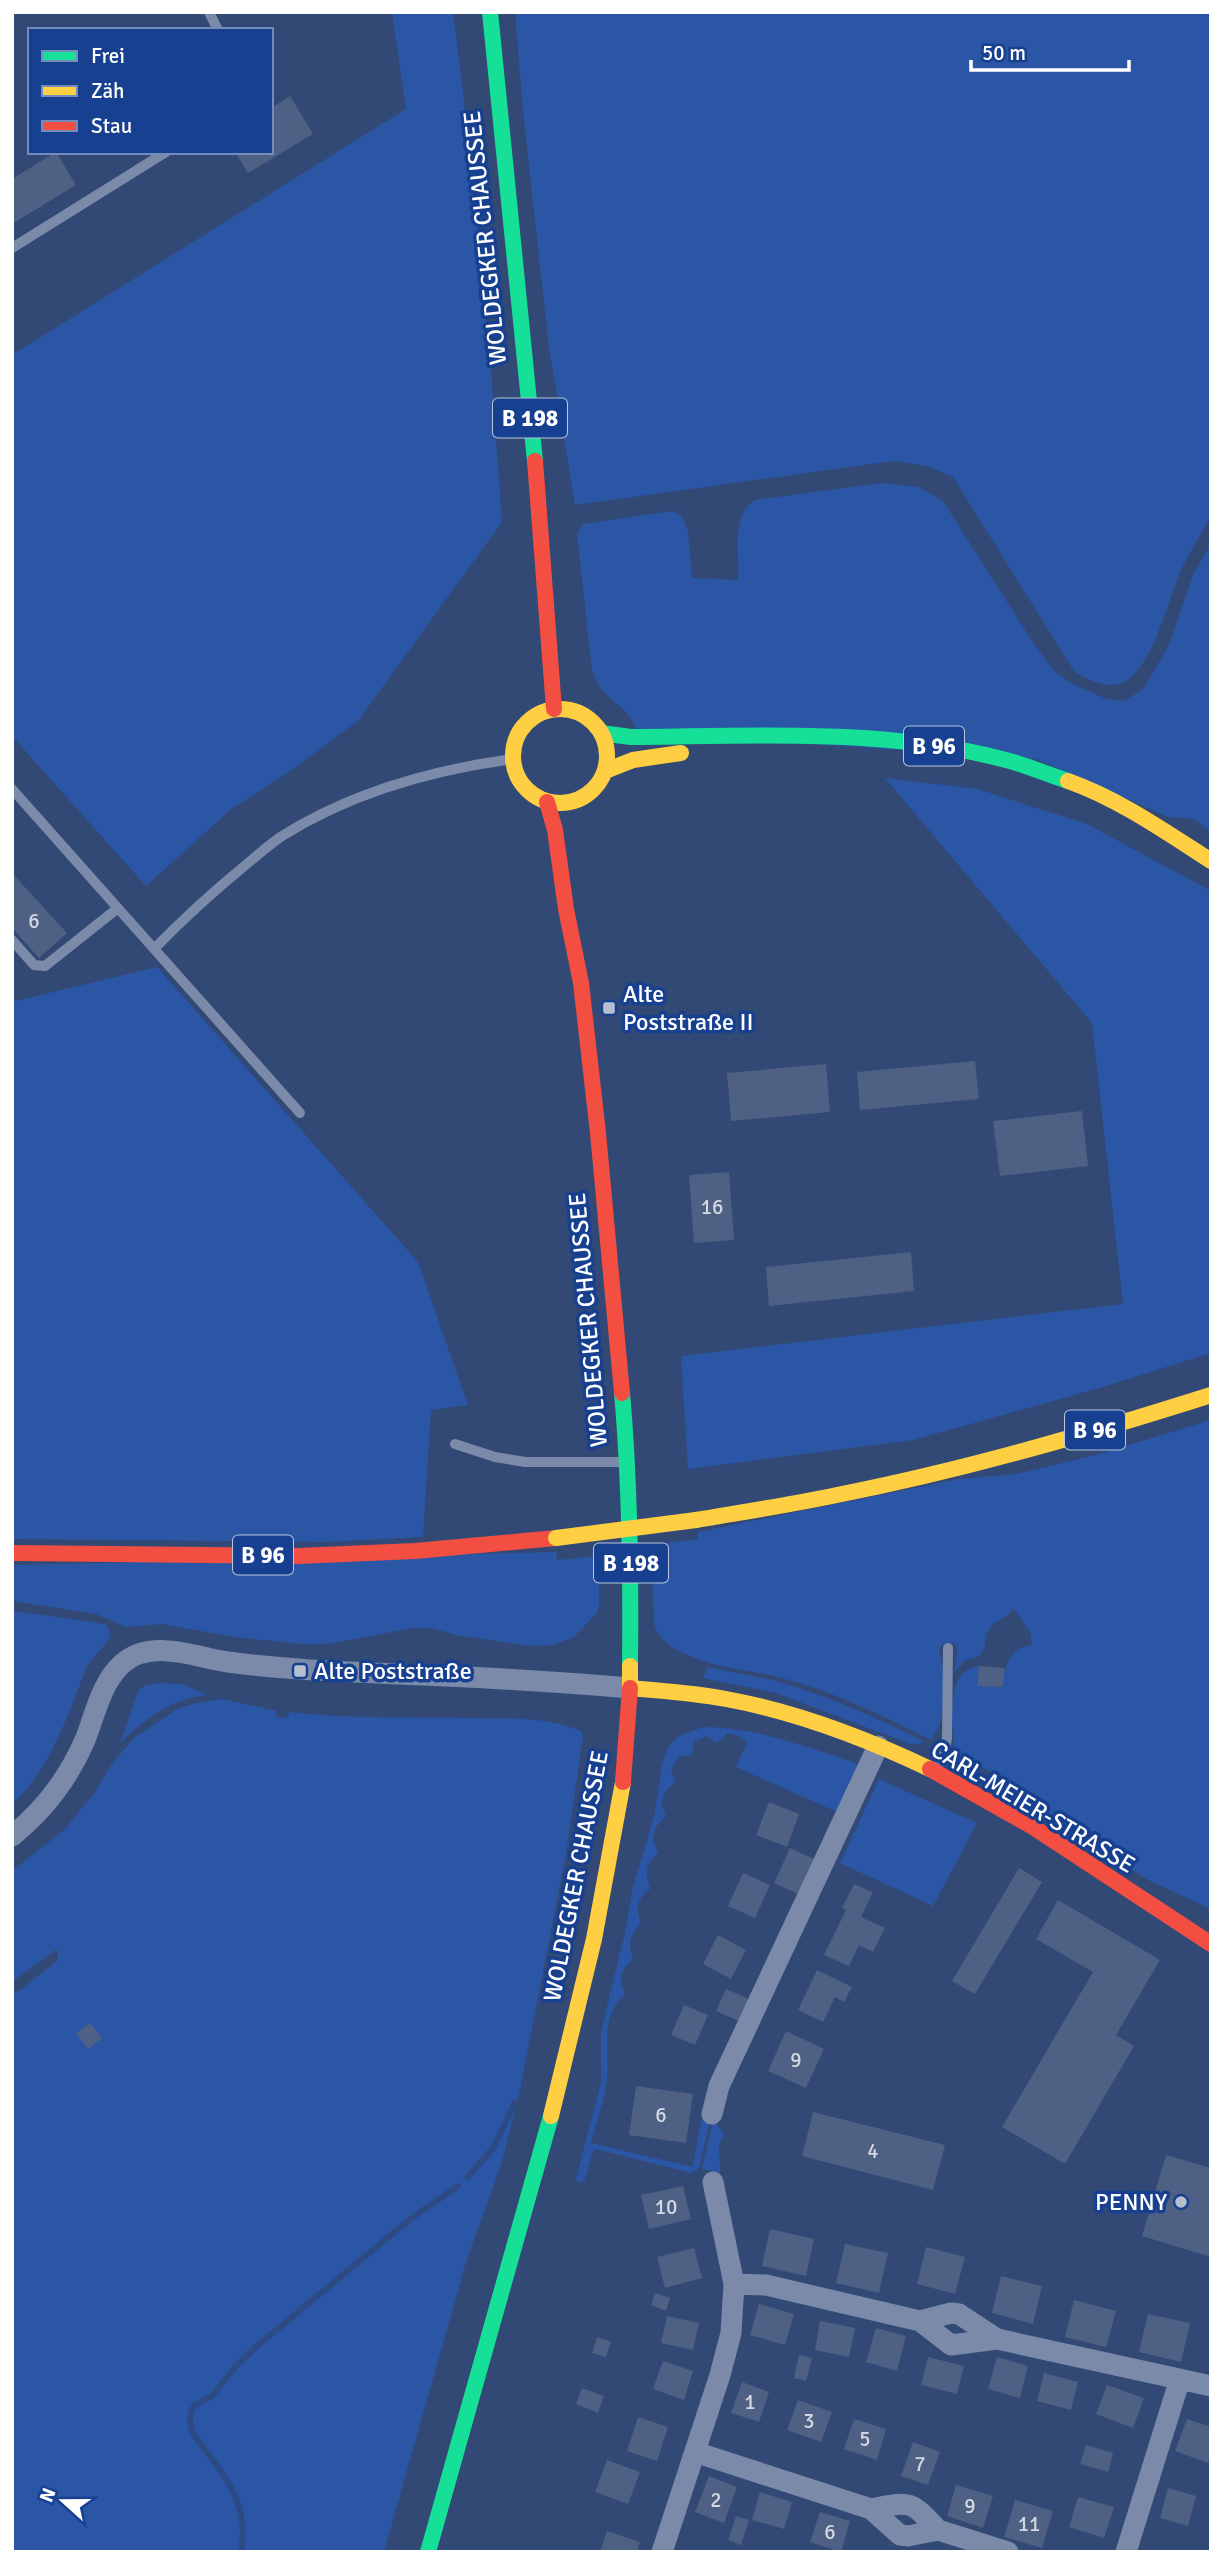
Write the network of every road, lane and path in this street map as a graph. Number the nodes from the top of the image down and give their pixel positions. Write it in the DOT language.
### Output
graph roads {
  1 [pos="209,12"];
  2 [pos="490,12"];
  3 [pos="217,28"];
  4 [pos="163,154"];
  5 [pos="12,248"];
  6 [pos="554,709"];
  7 [pos="601,733"];
  8 [pos="778,737"];
  9 [pos="513,760"];
  10 [pos="605,771"];
  11 [pos="12,789"];
  12 [pos="581,798"];
  13 [pos="547,802"];
  14 [pos="578,818"];
  15 [pos="1211,861"];
  16 [pos="580,894"];
  17 [pos="118,908"];
  18 [pos="12,940"];
  19 [pos="153,949"];
  20 [pos="580,983"];
  21 [pos="300,1113"];
  22 [pos="1211,1395"];
  23 [pos="455,1444"];
  24 [pos="627,1462"];
  25 [pos="12,1553"];
  26 [pos="948,1648"];
  27 [pos="630,1688"];
  28 [pos="878,1746"];
  29 [pos="935,1773"];
  30 [pos="12,1836"];
  31 [pos="1166,1913"];
  32 [pos="1211,1927"];
  33 [pos="1211,1944"];
  34 [pos="712,2114"];
  35 [pos="713,2182"];
  36 [pos="734,2284"];
  37 [pos="920,2321"];
  38 [pos="997,2339"];
  39 [pos="1180,2379"];
  40 [pos="1211,2386"];
  41 [pos="695,2452"];
  42 [pos="872,2509"];
  43 [pos="938,2530"];
  44 [pos="428,2552"];
  45 [pos="662,2552"];
  46 [pos="1009,2552"];
  47 [pos="1126,2552"];
  1 -- 3 [label="lane"];
  2 -- 6 [label="main road, WOLDEGKER CHAUSSEE / B 198"];
  4 -- 5 [label="lane"];
  6 -- 7 [label="main road"];
  6 -- 9 [label="main road"];
  7 -- 8 [label="main road"];
  7 -- 10 [label="main road"];
  8 -- 10 [label="main road, B 96"];
  8 -- 15 [label="main road, B 96"];
  9 -- 13 [label="main road"];
  9 -- 19 [label="lane"];
  10 -- 12 [label="main road"];
  11 -- 17 [label="lane"];
  12 -- 13 [label="main road"];
  12 -- 14 [label="main road"];
  13 -- 20 [label="main road, WOLDEGKER CHAUSSEE / B 198"];
  16 -- 20 [label="main road, WOLDEGKER CHAUSSEE / B 198"];
  17 -- 18 [label="lane"];
  17 -- 19 [label="lane"];
  19 -- 21 [label="lane"];
  20 -- 24 [label="main road, WOLDEGKER CHAUSSEE / B 198"];
  22 -- 25 [label="main road, B 96, bridge"];
  23 -- 24 [label="lane"];
  24 -- 27 [label="main road, WOLDEGKER CHAUSSEE / B 198"];
  26 -- 29 [label="lane"];
  27 -- 28 [label="main road, CARL-MEIER-STRASSE"];
  27 -- 30 [label="street"];
  27 -- 44 [label="main road, WOLDEGKER CHAUSSEE"];
  28 -- 29 [label="main road, CARL-MEIER-STRASSE"];
  28 -- 34 [label="street"];
  29 -- 31 [label="main road, CARL-MEIER-STRASSE"];
  31 -- 32 [label="main road, CARL-MEIER-STRASSE"];
  31 -- 33 [label="main road, CARL-MEIER-STRASSE"];
  35 -- 36 [label="street"];
  36 -- 37 [label="street"];
  36 -- 41 [label="street"];
  37 -- 38 [label="street"];
  37 -- 38 [label="street"];
  38 -- 39 [label="street"];
  39 -- 40 [label="street"];
  39 -- 47 [label="street"];
  41 -- 42 [label="street"];
  41 -- 45 [label="street"];
  42 -- 43 [label="street"];
  42 -- 43 [label="street"];
  43 -- 46 [label="street"];
}
